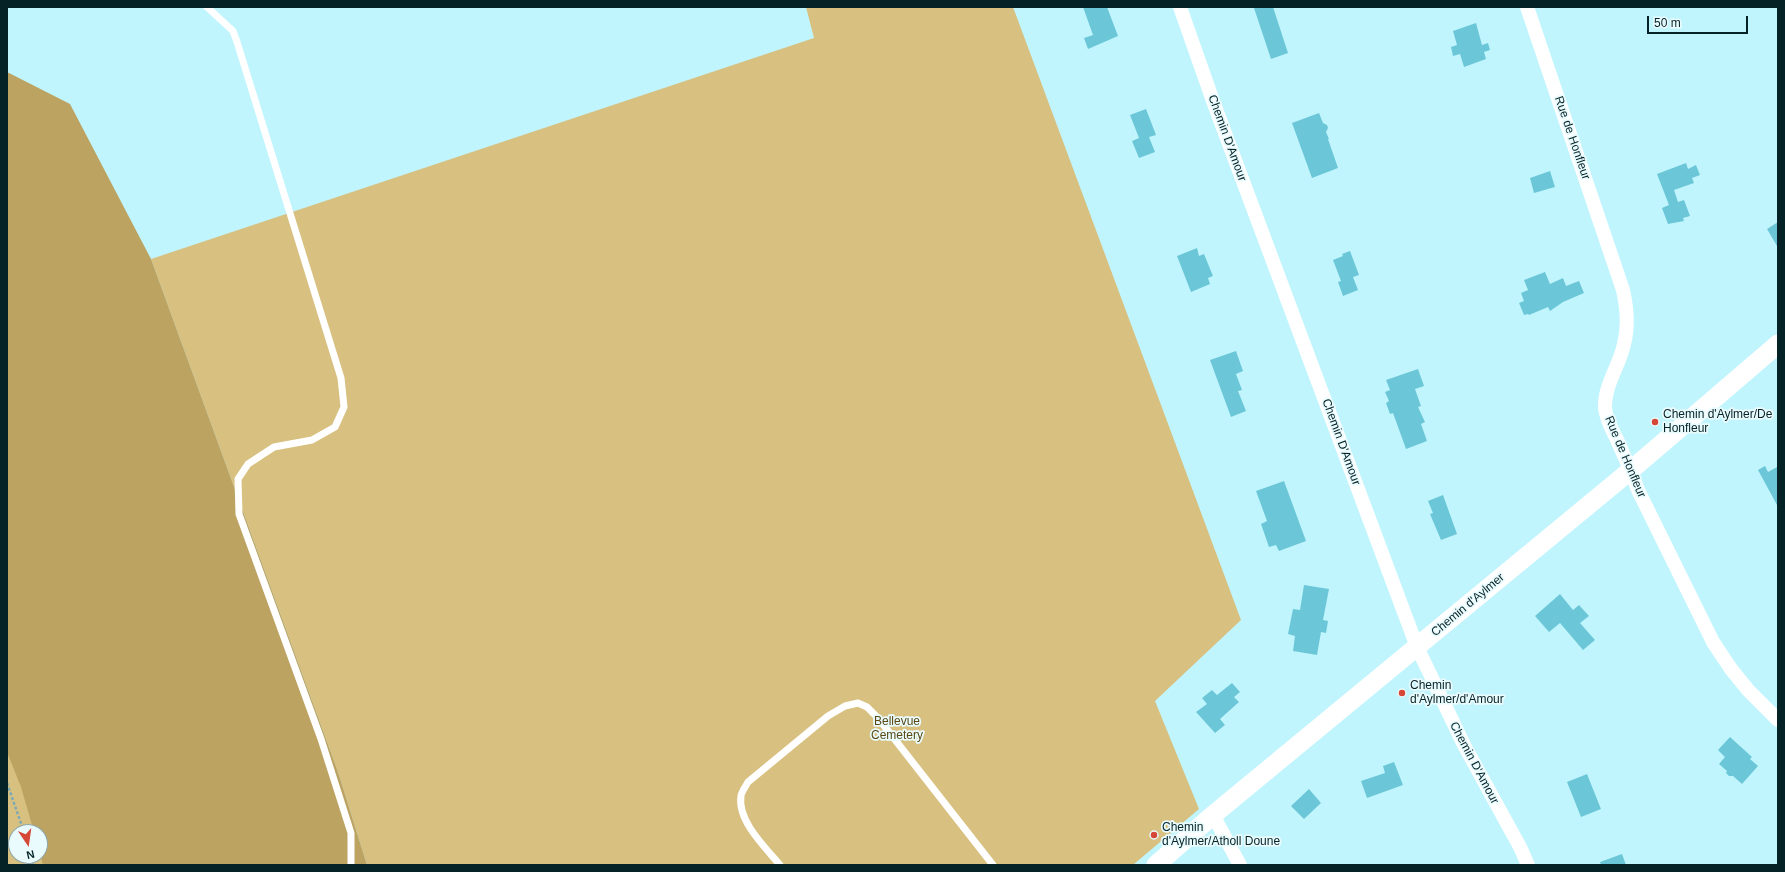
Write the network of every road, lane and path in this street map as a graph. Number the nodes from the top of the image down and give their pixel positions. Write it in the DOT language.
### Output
graph roads {
  1 [pos="207,7"];
  2 [pos="1180,7"];
  3 [pos="1527,7"];
  4 [pos="1778,344"];
  5 [pos="1631,470"];
  6 [pos="1417,647"];
  7 [pos="1778,720"];
  8 [pos="7,783"];
  9 [pos="1213,815"];
  10 [pos="21,824"];
  11 [pos="351,865"];
  12 [pos="780,865"];
  13 [pos="993,865"];
  14 [pos="1156,865"];
  15 [pos="1240,865"];
  16 [pos="1528,865"];
  1 -- 11 [label="lane"];
  2 -- 6 [label="street, Chemin D'Amour"];
  3 -- 5 [label="street, Rue de Honfleur"];
  4 -- 5 [label="main road, Chemin d'Aylmer"];
  5 -- 6 [label="main road, Chemin d'Aylmer"];
  5 -- 7 [label="street, Rue de Honfleur"];
  6 -- 9 [label="main road, Chemin d'Aylmer"];
  6 -- 16 [label="street, Chemin D'Amour"];
  8 -- 10 [label="path"];
  9 -- 14 [label="main road, Chemin d'Aylmer"];
  9 -- 15 [label="street"];
  12 -- 13 [label="lane"];
}
